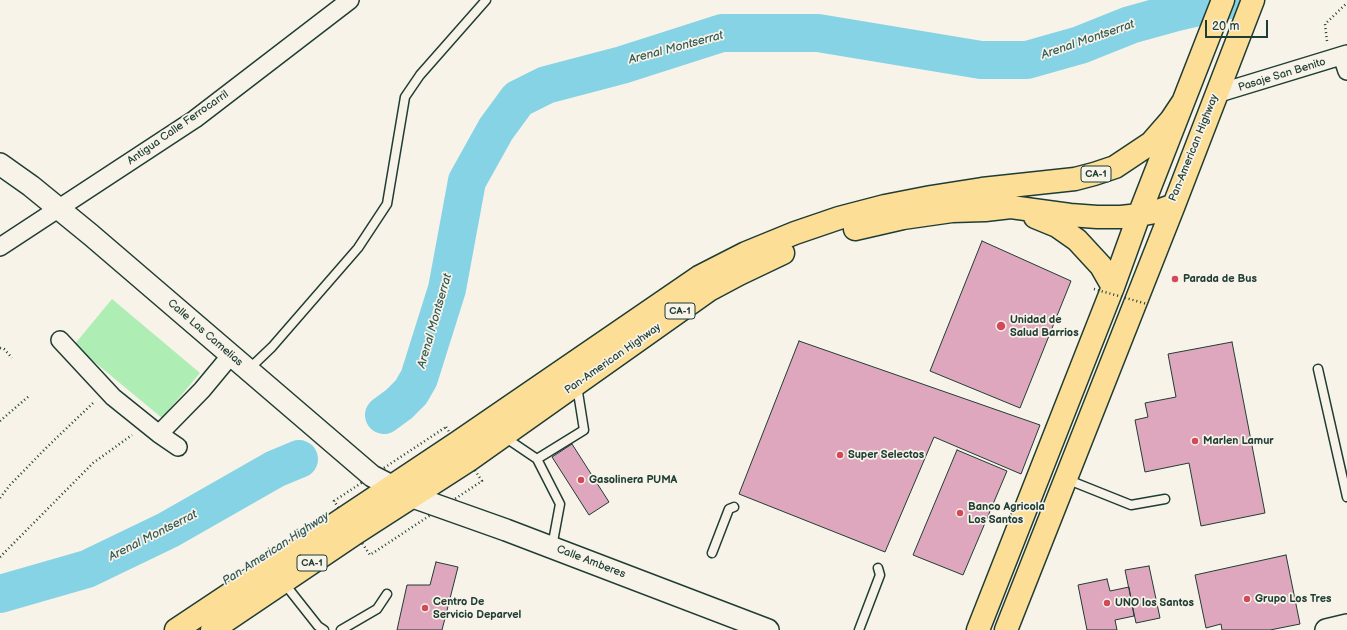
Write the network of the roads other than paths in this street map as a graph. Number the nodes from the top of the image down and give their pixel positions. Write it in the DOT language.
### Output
graph roads {
  1 [pos="350,0"];
  2 [pos="486,0"];
  3 [pos="1223,0"];
  4 [pos="1253,0"];
  5 [pos="1341,60"];
  6 [pos="1216,94"];
  7 [pos="1183,102"];
  8 [pos="0,164"];
  9 [pos="1174,205"];
  10 [pos="59,209"];
  11 [pos="985,210"];
  12 [pos="1139,215"];
  13 [pos="0,247"];
  14 [pos="1103,288"];
  15 [pos="60,340"];
  16 [pos="231,355"];
  17 [pos="1318,369"];
  18 [pos="248,370"];
  19 [pos="576,384"];
  20 [pos="153,429"];
  21 [pos="503,436"];
  22 [pos="178,447"];
  23 [pos="537,459"];
  24 [pos="1065,479"];
  25 [pos="391,487"];
  26 [pos="412,497"];
  27 [pos="1347,497"];
  28 [pos="1165,499"];
  29 [pos="734,507"];
  30 [pos="552,547"];
  31 [pos="712,553"];
  32 [pos="878,568"];
  33 [pos="283,582"];
  34 [pos="387,594"];
  35 [pos="1347,625"];
  36 [pos="176,630"];
  37 [pos="212,630"];
  38 [pos="324,630"];
  39 [pos="340,630"];
  40 [pos="768,630"];
  41 [pos="859,630"];
  42 [pos="978,630"];
  43 [pos="1006,630"];
  44 [pos="1326,630"];
  1 -- 10 [label="street, Antigua Calle Ferrocarril"];
  2 -- 18 [label="lane"];
  3 -- 7 [label="highway, Pan-American Highway / CA-1"];
  4 -- 6 [label="highway, Pan-American Highway"];
  5 -- 6 [label="street, Pasaje San Benito"];
  6 -- 9 [label="highway, Pan-American Highway"];
  7 -- 12 [label="highway, CA-1"];
  7 -- 25 [label="highway, Pan-American Highway / CA-1"];
  8 -- 10 [label="street, Calle Las Camelias"];
  9 -- 12 [label="highway, Pan-American Highway / CA-1"];
  9 -- 24 [label="highway"];
  10 -- 13 [label="street, Antigua Calle Ferrocarril"];
  10 -- 16 [label="street, Calle Las Camelias"];
  11 -- 12 [label="highway, Pan-American Highway / CA-1"];
  11 -- 14 [label="highway"];
  11 -- 19 [label="highway, Pan-American Highway / CA-1"];
  12 -- 14 [label="highway"];
  14 -- 42 [label="highway"];
  15 -- 20 [label="street"];
  16 -- 18 [label="street, Calle Las Camelias"];
  16 -- 20 [label="street"];
  17 -- 27 [label="lane"];
  18 -- 25 [label="street, Calle Las Camelias"];
  19 -- 21 [label="highway, Pan-American Highway / CA-1"];
  19 -- 23 [label="lane"];
  20 -- 22 [label="street"];
  21 -- 23 [label="lane"];
  21 -- 26 [label="highway, Pan-American Highway / CA-1"];
  23 -- 30 [label="lane"];
  24 -- 28 [label="lane"];
  24 -- 43 [label="highway"];
  25 -- 26 [label="street, Calle Las Camelias"];
  25 -- 36 [label="highway, Pan-American Highway / CA-1"];
  26 -- 30 [label="street, Calle Amberes"];
  26 -- 33 [label="highway, Pan-American Highway / CA-1"];
  29 -- 31 [label="lane"];
  30 -- 40 [label="street, Calle Amberes"];
  32 -- 41 [label="lane"];
  33 -- 37 [label="highway, Pan-American Highway / CA-1"];
  33 -- 38 [label="lane"];
  34 -- 39 [label="lane"];
  35 -- 44 [label="street"];
}
